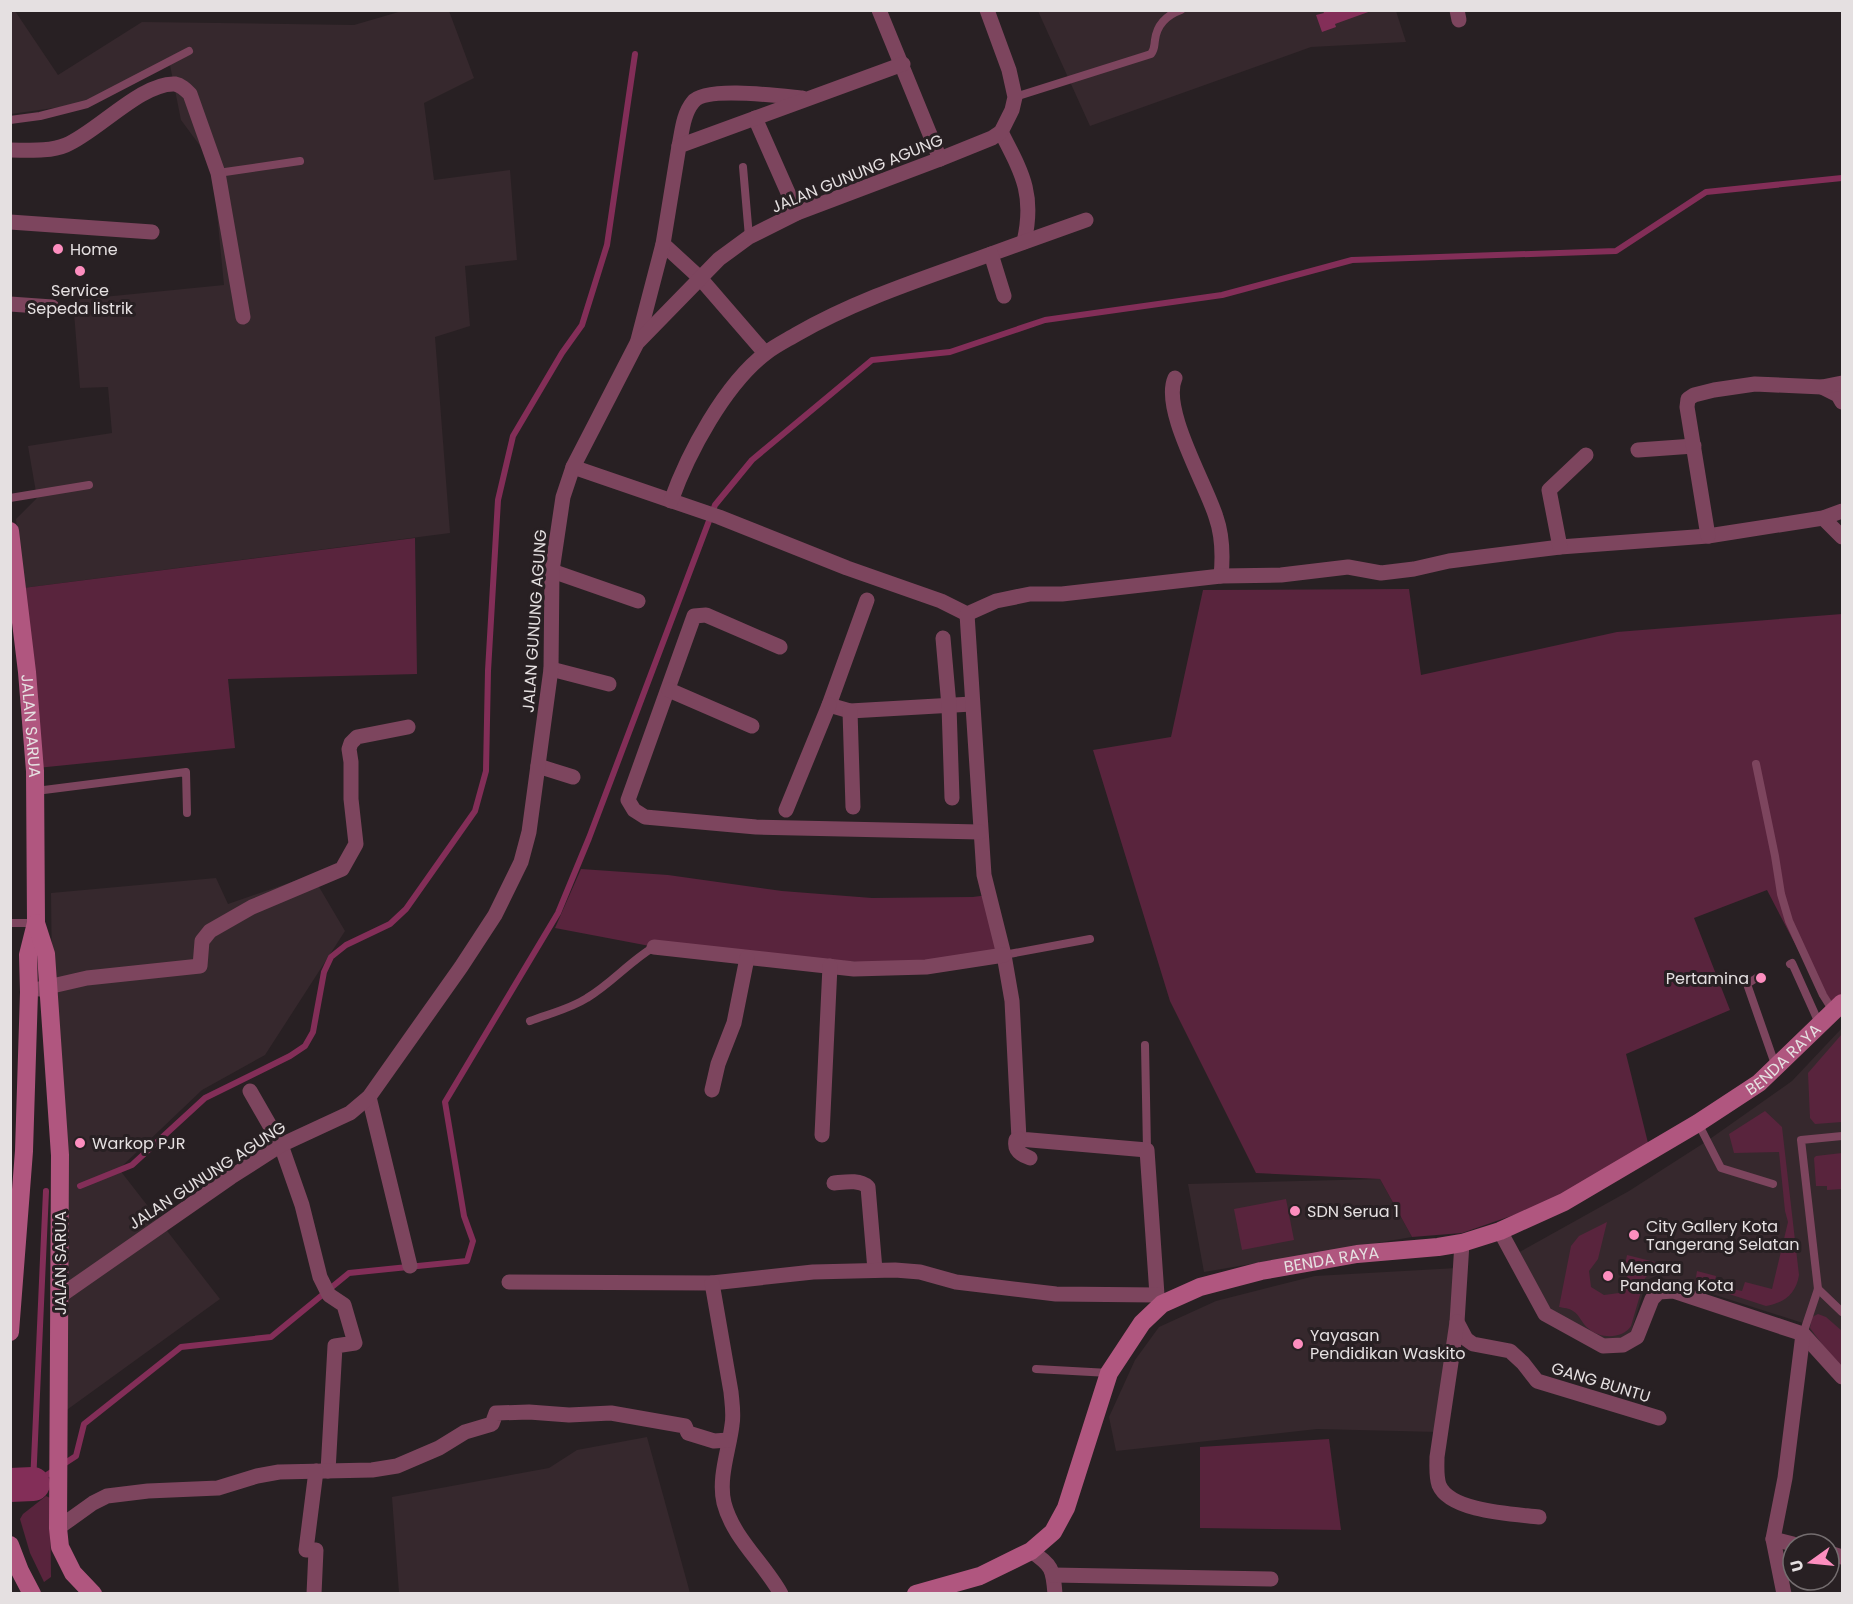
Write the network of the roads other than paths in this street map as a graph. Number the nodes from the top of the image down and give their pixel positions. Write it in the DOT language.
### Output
graph roads {
  1 [pos="879,10"];
  2 [pos="987,10"];
  3 [pos="1181,10"];
  4 [pos="189,51"];
  5 [pos="903,64"];
  6 [pos="1015,97"];
  7 [pos="810,98"];
  8 [pos="755,118"];
  9 [pos="10,120"];
  10 [pos="1001,132"];
  11 [pos="679,146"];
  12 [pos="10,150"];
  13 [pos="940,159"];
  14 [pos="300,160"];
  15 [pos="743,167"];
  16 [pos="218,173"];
  17 [pos="797,213"];
  18 [pos="1086,220"];
  19 [pos="10,222"];
  20 [pos="152,232"];
  21 [pos="749,237"];
  22 [pos="1024,242"];
  23 [pos="663,244"];
  24 [pos="991,254"];
  25 [pos="700,278"];
  26 [pos="1004,296"];
  27 [pos="10,304"];
  28 [pos="52,307"];
  29 [pos="243,317"];
  30 [pos="638,343"];
  31 [pos="765,353"];
  32 [pos="1175,378"];
  33 [pos="1842,383"];
  34 [pos="1822,387"];
  35 [pos="1842,402"];
  36 [pos="1694,446"];
  37 [pos="1638,450"];
  38 [pos="1586,455"];
  39 [pos="573,467"];
  40 [pos="89,485"];
  41 [pos="10,498"];
  42 [pos="671,501"];
  43 [pos="1842,511"];
  44 [pos="1823,518"];
  45 [pos="1708,536"];
  46 [pos="1842,537"];
  47 [pos="11,541"];
  48 [pos="1560,547"];
  49 [pos="552,571"];
  50 [pos="1221,576"];
  51 [pos="867,600"];
  52 [pos="638,601"];
  53 [pos="967,614"];
  54 [pos="943,638"];
  55 [pos="780,646"];
  56 [pos="551,669"];
  57 [pos="609,684"];
  58 [pos="669,690"];
  59 [pos="972,704"];
  60 [pos="829,705"];
  61 [pos="949,705"];
  62 [pos="850,711"];
  63 [pos="752,726"];
  64 [pos="408,727"];
  65 [pos="1756,764"];
  66 [pos="538,766"];
  67 [pos="573,777"];
  68 [pos="34,791"];
  69 [pos="952,798"];
  70 [pos="853,807"];
  71 [pos="786,810"];
  72 [pos="187,813"];
  73 [pos="980,832"];
  74 [pos="10,923"];
  75 [pos="36,923"];
  76 [pos="1090,939"];
  77 [pos="654,947"];
  78 [pos="1004,955"];
  79 [pos="747,958"];
  80 [pos="1790,964"];
  81 [pos="830,966"];
  82 [pos="1758,977"];
  83 [pos="49,987"];
  84 [pos="29,992"];
  85 [pos="1838,1008"];
  86 [pos="530,1021"];
  87 [pos="1820,1025"];
  88 [pos="1145,1045"];
  89 [pos="1776,1068"];
  90 [pos="712,1090"];
  91 [pos="250,1091"];
  92 [pos="369,1096"];
  93 [pos="1698,1124"];
  94 [pos="822,1135"];
  95 [pos="1842,1136"];
  96 [pos="1019,1138"];
  97 [pos="281,1144"];
  98 [pos="1147,1150"];
  99 [pos="17,1152"];
  100 [pos="1030,1158"];
  101 [pos="834,1183"];
  102 [pos="1773,1184"];
  103 [pos="1500,1231"];
  104 [pos="1462,1243"];
  105 [pos="410,1266"];
  106 [pos="875,1270"];
  107 [pos="509,1282"];
  108 [pos="712,1283"];
  109 [pos="1818,1289"];
  110 [pos="60,1296"];
  111 [pos="1160,1300"];
  112 [pos="1842,1312"];
  113 [pos="1457,1322"];
  114 [pos="10,1332"];
  115 [pos="1803,1334"];
  116 [pos="1036,1369"];
  117 [pos="1109,1373"];
  118 [pos="1842,1377"];
  119 [pos="1659,1418"];
  120 [pos="729,1440"];
  121 [pos="322,1471"];
  122 [pos="1539,1517"];
  123 [pos="58,1528"];
  124 [pos="1773,1539"];
  125 [pos="1781,1541"];
  126 [pos="10,1545"];
  127 [pos="1031,1551"];
  128 [pos="1053,1575"];
  129 [pos="1271,1579"];
  130 [pos="32,1593"];
  131 [pos="93,1593"];
  132 [pos="314,1593"];
  133 [pos="781,1593"];
  134 [pos="916,1593"];
  135 [pos="1054,1593"];
  136 [pos="1784,1593"];
  1 -- 5 [label="street"];
  2 -- 6 [label="street"];
  3 -- 6 [label="lane"];
  4 -- 9 [label="lane"];
  5 -- 7 [label="street"];
  5 -- 13 [label="street"];
  6 -- 10 [label="street"];
  7 -- 8 [label="street"];
  7 -- 11 [label="street"];
  8 -- 11 [label="street"];
  8 -- 17 [label="street"];
  10 -- 13 [label="street, JALAN GUNUNG AGUNG"];
  10 -- 22 [label="street"];
  11 -- 23 [label="street"];
  12 -- 16 [label="street"];
  13 -- 17 [label="street, JALAN GUNUNG AGUNG"];
  14 -- 16 [label="lane"];
  15 -- 21 [label="lane"];
  16 -- 29 [label="street"];
  17 -- 21 [label="street, JALAN GUNUNG AGUNG"];
  18 -- 22 [label="street"];
  19 -- 20 [label="street"];
  21 -- 25 [label="street, JALAN GUNUNG AGUNG"];
  22 -- 24 [label="street"];
  23 -- 25 [label="street"];
  23 -- 30 [label="street"];
  24 -- 26 [label="street"];
  24 -- 31 [label="street"];
  25 -- 30 [label="street, JALAN GUNUNG AGUNG"];
  25 -- 31 [label="street"];
  27 -- 28 [label="street"];
  30 -- 39 [label="street, JALAN GUNUNG AGUNG"];
  31 -- 42 [label="street"];
  32 -- 50 [label="street"];
  33 -- 34 [label="street"];
  34 -- 35 [label="street"];
  34 -- 36 [label="street"];
  36 -- 37 [label="street"];
  36 -- 45 [label="street"];
  38 -- 48 [label="street"];
  39 -- 42 [label="street"];
  39 -- 49 [label="street, JALAN GUNUNG AGUNG"];
  40 -- 41 [label="lane"];
  42 -- 53 [label="street"];
  43 -- 44 [label="street"];
  44 -- 45 [label="street"];
  44 -- 46 [label="street"];
  45 -- 48 [label="street"];
  47 -- 68 [label="main road, JALAN SARUA"];
  48 -- 50 [label="street"];
  49 -- 52 [label="street"];
  49 -- 56 [label="street, JALAN GUNUNG AGUNG"];
  50 -- 53 [label="street"];
  51 -- 60 [label="street"];
  53 -- 59 [label="street"];
  54 -- 61 [label="street"];
  55 -- 58 [label="street"];
  56 -- 57 [label="street"];
  56 -- 66 [label="street, JALAN GUNUNG AGUNG"];
  58 -- 63 [label="street"];
  58 -- 73 [label="street"];
  59 -- 61 [label="street"];
  59 -- 73 [label="street"];
  60 -- 62 [label="street"];
  60 -- 71 [label="street"];
  61 -- 62 [label="street"];
  61 -- 69 [label="street"];
  62 -- 70 [label="street"];
  64 -- 83 [label="street"];
  65 -- 85 [label="lane"];
  66 -- 67 [label="street"];
  66 -- 92 [label="street, JALAN GUNUNG AGUNG"];
  68 -- 72 [label="lane"];
  68 -- 75 [label="main road, JALAN SARUA"];
  73 -- 78 [label="street"];
  74 -- 75 [label="lane"];
  75 -- 83 [label="main road, JALAN SARUA"];
  75 -- 84 [label="main road, JALAN SARUA"];
  76 -- 78 [label="lane"];
  77 -- 79 [label="street"];
  77 -- 86 [label="lane"];
  78 -- 81 [label="street"];
  78 -- 96 [label="street"];
  79 -- 81 [label="street"];
  79 -- 90 [label="street"];
  80 -- 87 [label="lane"];
  81 -- 94 [label="street"];
  82 -- 89 [label="lane"];
  83 -- 84 [label="street"];
  83 -- 110 [label="main road, JALAN SARUA"];
  84 -- 99 [label="main road, JALAN SARUA"];
  85 -- 87 [label="main road, BENDA RAYA"];
  87 -- 89 [label="main road, BENDA RAYA"];
  88 -- 98 [label="lane"];
  89 -- 93 [label="main road, BENDA RAYA"];
  91 -- 97 [label="street"];
  92 -- 97 [label="street, JALAN GUNUNG AGUNG"];
  92 -- 105 [label="street"];
  93 -- 102 [label="lane"];
  93 -- 103 [label="main road, BENDA RAYA"];
  95 -- 109 [label="lane"];
  96 -- 98 [label="street"];
  96 -- 100 [label="street"];
  97 -- 110 [label="street, JALAN GUNUNG AGUNG"];
  97 -- 121 [label="street"];
  98 -- 111 [label="street"];
  99 -- 114 [label="main road, JALAN SARUA"];
  101 -- 106 [label="street"];
  103 -- 104 [label="main road, BENDA RAYA"];
  103 -- 115 [label="street"];
  104 -- 111 [label="main road, BENDA RAYA"];
  104 -- 113 [label="street"];
  106 -- 108 [label="street"];
  106 -- 111 [label="street"];
  107 -- 108 [label="street"];
  108 -- 120 [label="street"];
  109 -- 112 [label="lane"];
  109 -- 115 [label="lane"];
  110 -- 123 [label="main road, JALAN SARUA"];
  111 -- 117 [label="main road, BENDA RAYA"];
  113 -- 119 [label="street, GANG BUNTU"];
  113 -- 122 [label="street"];
  115 -- 118 [label="street"];
  115 -- 124 [label="street"];
  116 -- 117 [label="lane"];
  117 -- 127 [label="main road, BENDA RAYA"];
  120 -- 121 [label="street"];
  120 -- 133 [label="street"];
  121 -- 123 [label="street"];
  121 -- 132 [label="street"];
  123 -- 131 [label="main road, JALAN SARUA"];
  124 -- 125 [label="street"];
  124 -- 136 [label="street"];
  126 -- 130 [label="main road"];
  127 -- 128 [label="street"];
  127 -- 134 [label="main road, BENDA RAYA"];
  128 -- 129 [label="street"];
  128 -- 135 [label="street"];
}
